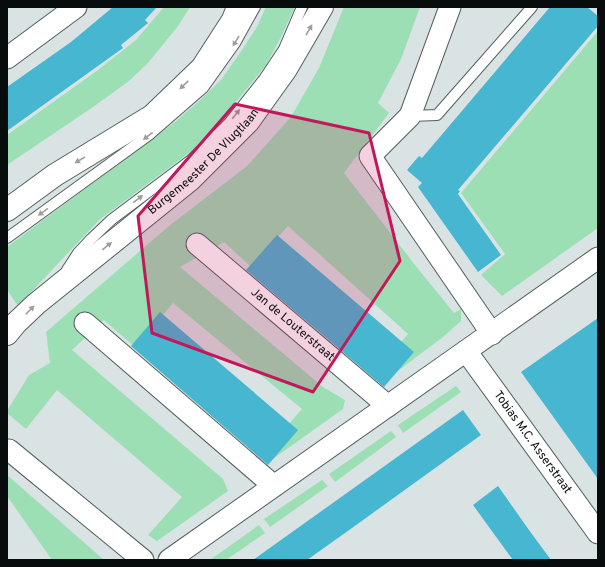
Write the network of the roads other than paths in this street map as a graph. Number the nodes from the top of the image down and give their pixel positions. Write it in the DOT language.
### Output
graph roads {
  1 [pos="76,7"];
  2 [pos="238,7"];
  3 [pos="255,7"];
  4 [pos="302,7"];
  5 [pos="322,7"];
  6 [pos="450,7"];
  7 [pos="532,7"];
  8 [pos="7,58"];
  9 [pos="410,116"];
  10 [pos="7,210"];
  11 [pos="7,238"];
  12 [pos="197,244"];
  13 [pos="598,258"];
  14 [pos="55,288"];
  15 [pos="85,323"];
  16 [pos="7,334"];
  17 [pos="492,334"];
  18 [pos="466,351"];
  19 [pos="388,406"];
  20 [pos="9,450"];
  21 [pos="274,486"];
  22 [pos="598,533"];
  23 [pos="143,560"];
  24 [pos="169,560"];
  1 -- 8 [label="street"];
  2 -- 10 [label="main road, one-way"];
  3 -- 11 [label="lane, one-way"];
  14 -- 4 [label="lane, Burgemeester De Vlugtlaan, one-way"];
  14 -- 5 [label="main road, Burgemeester De Vlugtlaan, one-way"];
  6 -- 9 [label="street"];
  7 -- 9 [label="lane"];
  9 -- 17 [label="street"];
  12 -- 19 [label="street, Jan de Louterstraat"];
  13 -- 17 [label="street"];
  16 -- 14 [label="main road, Burgemeester De Vlugtlaan, one-way"];
  15 -- 21 [label="street"];
  17 -- 18 [label="street"];
  18 -- 19 [label="street"];
  18 -- 22 [label="street, Tobias M.C. Asserstraat"];
  19 -- 21 [label="street"];
  20 -- 23 [label="street"];
  21 -- 24 [label="street"];
}
